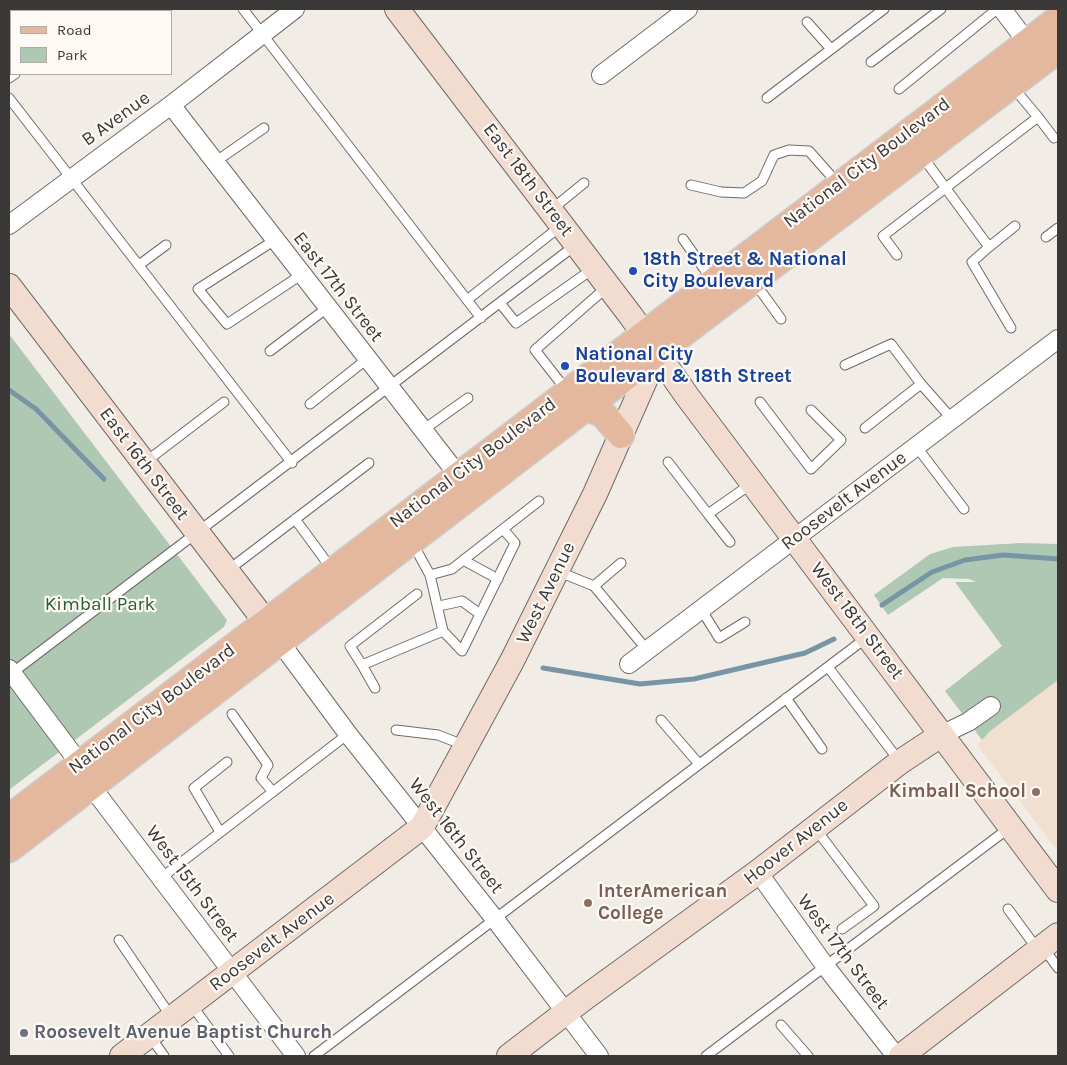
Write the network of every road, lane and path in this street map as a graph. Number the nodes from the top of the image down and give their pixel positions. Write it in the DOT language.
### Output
graph roads {
  1 [pos="243,9"];
  2 [pos="295,9"];
  3 [pos="396,9"];
  4 [pos="688,9"];
  5 [pos="884,9"];
  6 [pos="941,9"];
  7 [pos="997,9"];
  8 [pos="1002,9"];
  9 [pos="1058,18"];
  10 [pos="806,22"];
  11 [pos="262,34"];
  12 [pos="831,50"];
  13 [pos="1042,52"];
  14 [pos="871,62"];
  15 [pos="601,75"];
  16 [pos="1012,85"];
  17 [pos="899,89"];
  18 [pos="9,98"];
  19 [pos="767,98"];
  20 [pos="172,105"];
  21 [pos="1038,117"];
  22 [pos="264,128"];
  23 [pos="1054,138"];
  24 [pos="921,154"];
  25 [pos="215,162"];
  26 [pos="71,178"];
  27 [pos="584,183"];
  28 [pos="691,185"];
  29 [pos="839,185"];
  30 [pos="946,188"];
  31 [pos="556,217"];
  32 [pos="9,225"];
  33 [pos="1015,226"];
  34 [pos="1058,228"];
  35 [pos="1046,237"];
  36 [pos="683,239"];
  37 [pos="275,240"];
  38 [pos="166,244"];
  39 [pos="577,244"];
  40 [pos="989,247"];
  41 [pos="897,256"];
  42 [pos="139,266"];
  43 [pos="301,275"];
  44 [pos="601,277"];
  45 [pos="753,280"];
  46 [pos="712,281"];
  47 [pos="9,286"];
  48 [pos="467,300"];
  49 [pos="500,303"];
  50 [pos="327,308"];
  51 [pos="481,318"];
  52 [pos="781,320"];
  53 [pos="1011,328"];
  54 [pos="1058,339"];
  55 [pos="650,343"];
  56 [pos="270,351"];
  57 [pos="367,359"];
  58 [pos="845,366"];
  59 [pos="921,384"];
  60 [pos="390,388"];
  61 [pos="468,398"];
  62 [pos="577,399"];
  63 [pos="224,402"];
  64 [pos="760,402"];
  65 [pos="310,404"];
  66 [pos="812,410"];
  67 [pos="952,419"];
  68 [pos="865,428"];
  69 [pos="423,430"];
  70 [pos="621,435"];
  71 [pos="916,446"];
  72 [pos="292,462"];
  73 [pos="668,462"];
  74 [pos="369,463"];
  75 [pos="144,464"];
  76 [pos="753,482"];
  77 [pos="466,485"];
  78 [pos="539,501"];
  79 [pos="964,509"];
  80 [pos="708,514"];
  81 [pos="295,519"];
  82 [pos="503,528"];
  83 [pos="197,533"];
  84 [pos="795,537"];
  85 [pos="411,542"];
  86 [pos="730,542"];
  87 [pos="463,560"];
  88 [pos="621,563"];
  89 [pos="226,571"];
  90 [pos="333,571"];
  91 [pos="557,571"];
  92 [pos="430,575"];
  93 [pos="498,579"];
  94 [pos="594,586"];
  95 [pos="417,594"];
  96 [pos="439,606"];
  97 [pos="701,609"];
  98 [pos="480,614"];
  99 [pos="745,622"];
  100 [pos="443,631"];
  101 [pos="273,632"];
  102 [pos="868,636"];
  103 [pos="647,650"];
  104 [pos="629,664"];
  105 [pos="362,665"];
  106 [pos="828,666"];
  107 [pos="10,671"];
  108 [pos="375,688"];
  109 [pos="786,698"];
  110 [pos="991,706"];
  111 [pos="232,714"];
  112 [pos="660,720"];
  113 [pos="396,730"];
  114 [pos="348,734"];
  115 [pos="941,735"];
  116 [pos="466,746"];
  117 [pos="822,749"];
  118 [pos="227,762"];
  119 [pos="900,762"];
  120 [pos="699,764"];
  121 [pos="85,775"];
  122 [pos="273,792"];
  123 [pos="9,818"];
  124 [pos="422,827"];
  125 [pos="815,827"];
  126 [pos="1011,827"];
  127 [pos="220,832"];
  128 [pos="9,849"];
  129 [pos="758,872"];
  130 [pos="161,878"];
  131 [pos="1058,890"];
  132 [pos="1008,910"];
  133 [pos="494,918"];
  134 [pos="842,929"];
  135 [pos="119,940"];
  136 [pos="1046,944"];
  137 [pos="826,967"];
  138 [pos="1058,968"];
  139 [pos="232,972"];
  140 [pos="181,1011"];
  141 [pos="565,1013"];
  142 [pos="781,1025"];
  143 [pos="150,1035"];
  144 [pos="122,1056"];
  145 [pos="164,1056"];
  146 [pos="229,1056"];
  147 [pos="296,1056"];
  148 [pos="314,1056"];
  149 [pos="510,1056"];
  150 [pos="599,1056"];
  151 [pos="706,1056"];
  152 [pos="808,1056"];
  153 [pos="896,1056"];
  154 [pos="901,1056"];
  1 -- 11 [label="lane"];
  2 -- 11 [label="street, B Avenue"];
  3 -- 31 [label="street, East 18th Street"];
  4 -- 15 [label="street"];
  5 -- 12 [label="lane"];
  6 -- 14 [label="lane"];
  7 -- 17 [label="lane"];
  8 -- 13 [label="street"];
  9 -- 13 [label="main road, National City Boulevard"];
  10 -- 12 [label="lane"];
  11 -- 20 [label="street, B Avenue"];
  11 -- 48 [label="lane"];
  12 -- 19 [label="lane"];
  13 -- 16 [label="main road, National City Boulevard"];
  13 -- 29 [label="main road, National City Boulevard"];
  16 -- 21 [label="lane"];
  16 -- 24 [label="main road, National City Boulevard"];
  18 -- 26 [label="lane"];
  20 -- 25 [label="street, East 17th Street"];
  20 -- 26 [label="street, B Avenue"];
  21 -- 23 [label="lane"];
  21 -- 30 [label="lane"];
  22 -- 25 [label="lane"];
  24 -- 30 [label="lane"];
  24 -- 45 [label="main road, National City Boulevard"];
  25 -- 37 [label="street, East 17th Street"];
  26 -- 32 [label="street, B Avenue"];
  26 -- 42 [label="lane"];
  27 -- 31 [label="lane"];
  28 -- 29 [label="lane"];
  29 -- 46 [label="main road, National City Boulevard"];
  30 -- 40 [label="lane"];
  30 -- 41 [label="lane"];
  31 -- 39 [label="street, East 18th Street"];
  31 -- 48 [label="lane"];
  33 -- 40 [label="lane"];
  34 -- 35 [label="lane"];
  36 -- 46 [label="lane"];
  37 -- 43 [label="street, East 17th Street"];
  37 -- 43 [label="lane"];
  38 -- 42 [label="lane"];
  39 -- 44 [label="street, East 18th Street"];
  39 -- 49 [label="lane"];
  40 -- 53 [label="lane"];
  42 -- 72 [label="lane"];
  43 -- 50 [label="street, East 17th Street"];
  44 -- 49 [label="lane"];
  44 -- 55 [label="street, East 18th Street"];
  44 -- 62 [label="lane"];
  45 -- 52 [label="lane"];
  45 -- 55 [label="main road, National City Boulevard"];
  46 -- 55 [label="main road, National City Boulevard"];
  47 -- 75 [label="street, East 16th Street"];
  48 -- 51 [label="lane"];
  49 -- 51 [label="lane"];
  50 -- 56 [label="lane"];
  50 -- 57 [label="street, East 17th Street"];
  51 -- 60 [label="lane"];
  54 -- 67 [label="street, Roosevelt Avenue"];
  55 -- 62 [label="main road, National City Boulevard"];
  55 -- 70 [label="street, West Avenue"];
  55 -- 76 [label="street, West 18th Street"];
  57 -- 60 [label="street, East 17th Street"];
  57 -- 65 [label="lane"];
  58 -- 59 [label="lane"];
  59 -- 67 [label="lane"];
  59 -- 68 [label="lane"];
  60 -- 69 [label="street, East 17th Street"];
  60 -- 72 [label="lane"];
  61 -- 69 [label="lane"];
  62 -- 70 [label="main road"];
  62 -- 77 [label="main road, National City Boulevard"];
  63 -- 75 [label="lane"];
  64 -- 66 [label="lane"];
  67 -- 71 [label="street, Roosevelt Avenue"];
  69 -- 77 [label="street, East 17th Street"];
  70 -- 91 [label="street, West Avenue"];
  71 -- 79 [label="lane"];
  71 -- 84 [label="street, Roosevelt Avenue"];
  72 -- 83 [label="lane"];
  73 -- 80 [label="lane"];
  74 -- 81 [label="lane"];
  75 -- 83 [label="street, East 16th Street"];
  76 -- 80 [label="lane"];
  76 -- 84 [label="street, West 18th Street"];
  77 -- 85 [label="main road, National City Boulevard"];
  77 -- 90 [label="main road, National City Boulevard"];
  78 -- 82 [label="lane"];
  80 -- 86 [label="lane"];
  81 -- 89 [label="lane"];
  81 -- 90 [label="lane"];
  82 -- 87 [label="lane"];
  82 -- 93 [label="lane"];
  83 -- 89 [label="street, East 16th Street"];
  83 -- 107 [label="lane"];
  84 -- 97 [label="street, Roosevelt Avenue"];
  84 -- 102 [label="street, West 18th Street"];
  85 -- 92 [label="lane"];
  85 -- 101 [label="main road, National City Boulevard"];
  87 -- 92 [label="lane"];
  87 -- 93 [label="lane"];
  88 -- 94 [label="lane"];
  89 -- 101 [label="street, East 16th Street"];
  90 -- 101 [label="main road, National City Boulevard"];
  91 -- 94 [label="lane"];
  91 -- 116 [label="street, West Avenue"];
  92 -- 96 [label="lane"];
  93 -- 98 [label="lane"];
  94 -- 103 [label="lane"];
  95 -- 105 [label="lane"];
  96 -- 98 [label="lane"];
  96 -- 100 [label="lane"];
  97 -- 99 [label="lane"];
  97 -- 103 [label="street, Roosevelt Avenue"];
  98 -- 100 [label="lane"];
  100 -- 105 [label="lane"];
  101 -- 114 [label="street, West 16th Street"];
  101 -- 121 [label="main road, National City Boulevard"];
  102 -- 106 [label="lane"];
  102 -- 115 [label="street, West 18th Street"];
  103 -- 104 [label="street, Roosevelt Avenue"];
  105 -- 108 [label="lane"];
  106 -- 109 [label="lane"];
  106 -- 119 [label="lane"];
  107 -- 121 [label="street, West 15th Street"];
  109 -- 117 [label="lane"];
  109 -- 120 [label="lane"];
  110 -- 115 [label="street, Hoover Avenue"];
  111 -- 122 [label="lane"];
  112 -- 120 [label="lane"];
  113 -- 116 [label="lane"];
  114 -- 122 [label="lane"];
  114 -- 124 [label="street, West 16th Street"];
  115 -- 119 [label="street, Hoover Avenue"];
  115 -- 126 [label="street, West 18th Street"];
  116 -- 124 [label="street, West Avenue"];
  118 -- 127 [label="lane"];
  119 -- 125 [label="street, Hoover Avenue"];
  120 -- 133 [label="lane"];
  121 -- 123 [label="main road, National City Boulevard"];
  121 -- 128 [label="main road, National City Boulevard"];
  121 -- 130 [label="street, West 15th Street"];
  122 -- 127 [label="lane"];
  124 -- 133 [label="street, West 16th Street"];
  124 -- 139 [label="street, Roosevelt Avenue"];
  125 -- 129 [label="street, Hoover Avenue"];
  125 -- 134 [label="lane"];
  126 -- 131 [label="street, West 18th Street"];
  126 -- 137 [label="lane"];
  127 -- 130 [label="lane"];
  129 -- 137 [label="street, West 17th Street"];
  129 -- 141 [label="street, Hoover Avenue"];
  130 -- 139 [label="street, West 15th Street"];
  132 -- 136 [label="lane"];
  133 -- 141 [label="street, West 16th Street"];
  133 -- 148 [label="lane"];
  135 -- 140 [label="lane"];
  136 -- 138 [label="lane"];
  136 -- 154 [label="street"];
  137 -- 151 [label="lane"];
  137 -- 153 [label="street, West 17th Street"];
  139 -- 140 [label="street, Roosevelt Avenue"];
  139 -- 147 [label="street, West 15th Street"];
  140 -- 143 [label="street, Roosevelt Avenue"];
  140 -- 146 [label="lane"];
  141 -- 149 [label="street, Hoover Avenue"];
  141 -- 150 [label="street, West 16th Street"];
  142 -- 152 [label="lane"];
  143 -- 144 [label="street, Roosevelt Avenue"];
  143 -- 145 [label="lane"];
}
